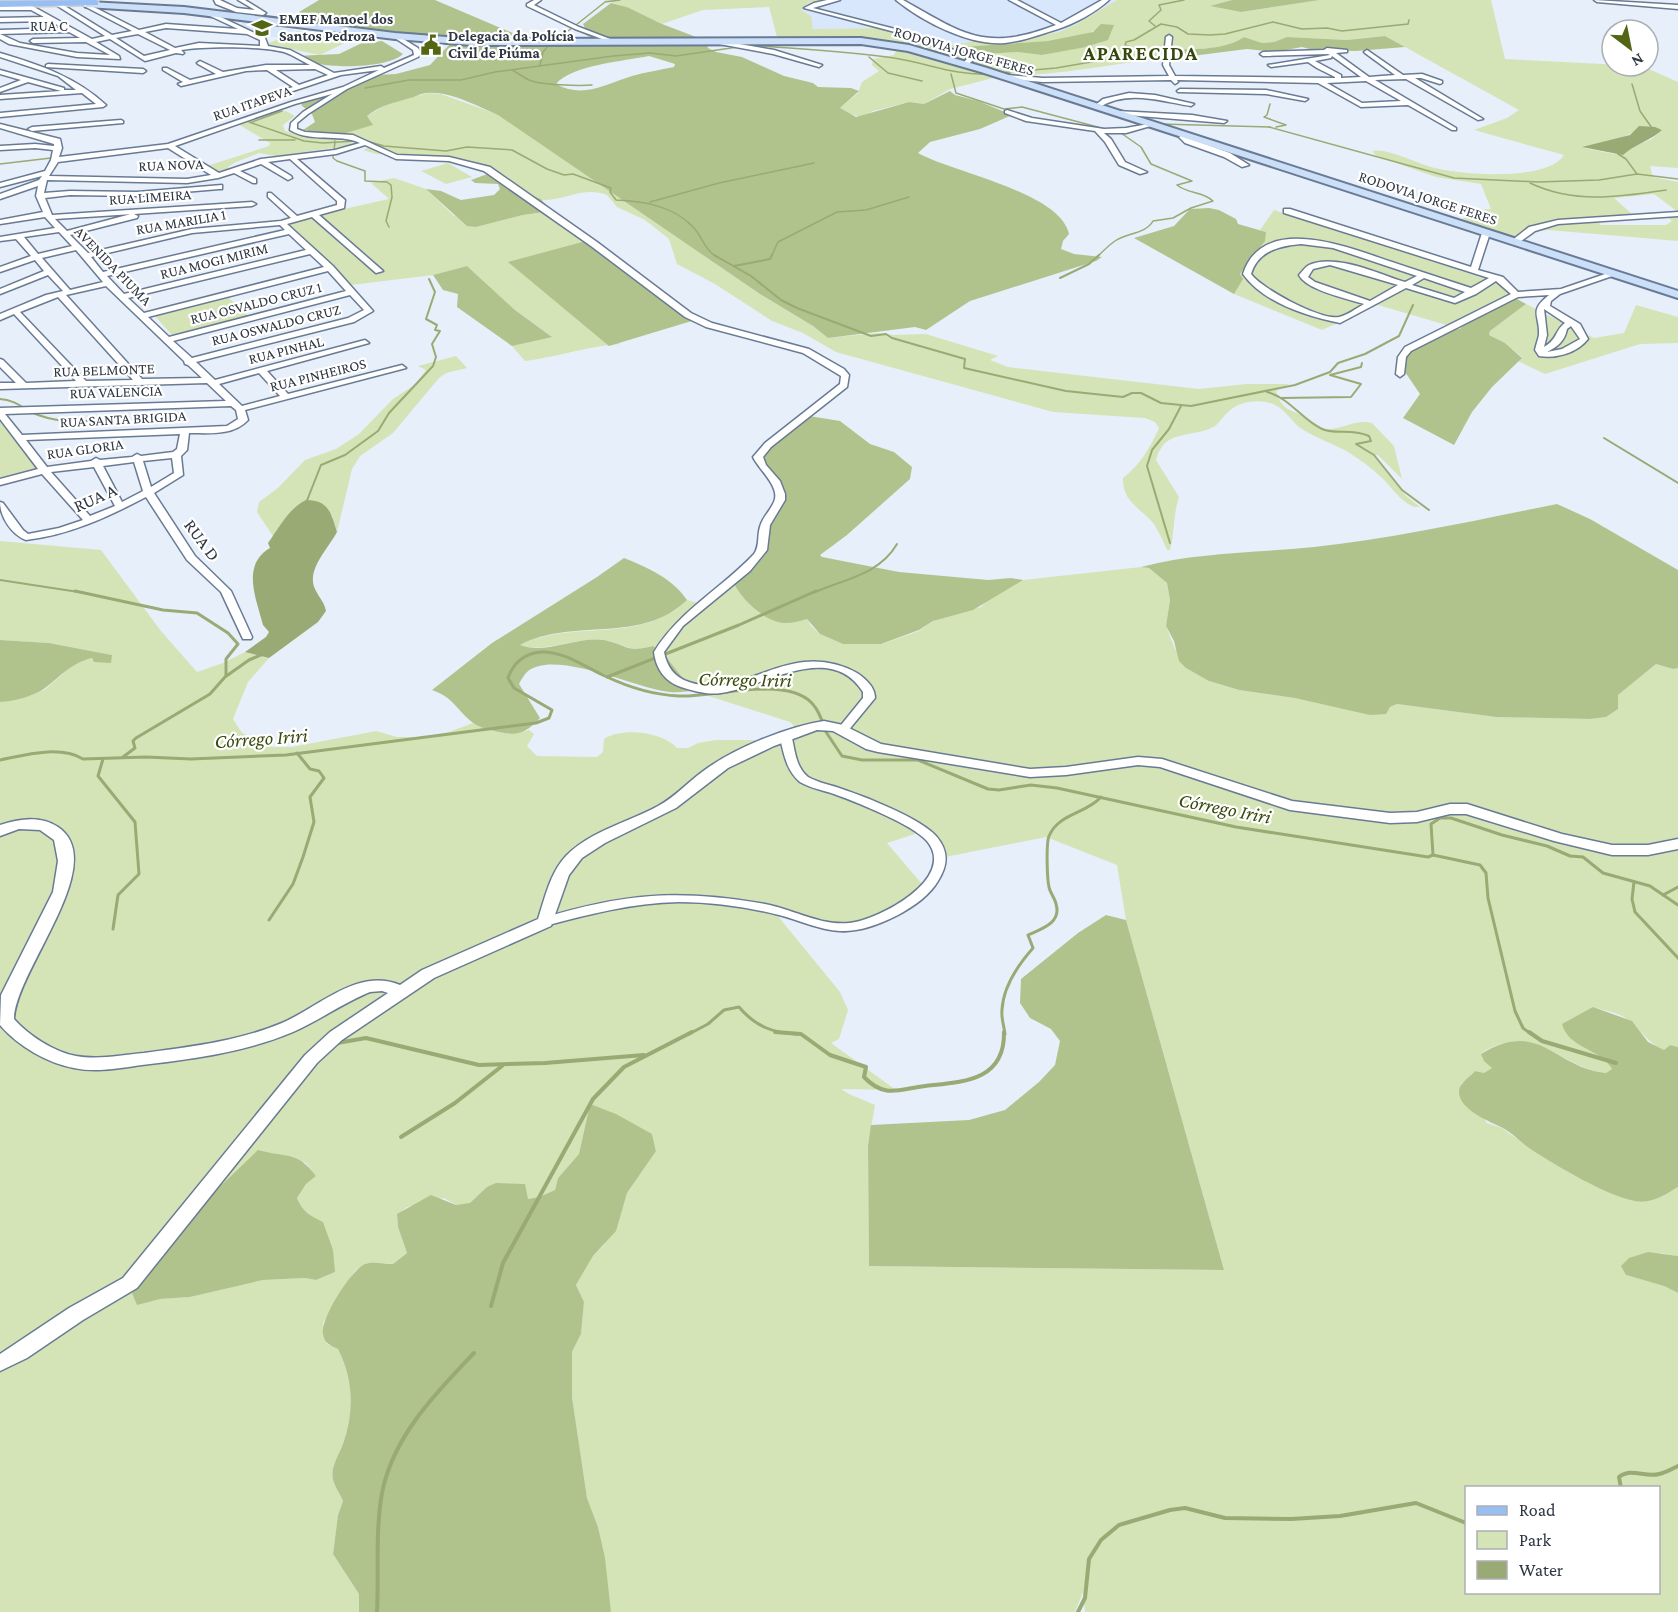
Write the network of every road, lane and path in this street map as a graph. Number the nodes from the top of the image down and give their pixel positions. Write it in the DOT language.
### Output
graph roads {
  1 [pos="217,0"];
  2 [pos="241,0"];
  3 [pos="538,0"];
  4 [pos="837,0"];
  5 [pos="899,0"];
  6 [pos="1012,0"];
  7 [pos="1107,0"];
  8 [pos="1597,0"];
  9 [pos="93,2"];
  10 [pos="58,4"];
  11 [pos="32,5"];
  12 [pos="0,6"];
  13 [pos="1678,7"];
  14 [pos="207,13"];
  15 [pos="262,16"];
  16 [pos="53,19"];
  17 [pos="0,20"];
  18 [pos="1063,26"];
  19 [pos="72,30"];
  20 [pos="137,32"];
  21 [pos="247,32"];
  22 [pos="0,34"];
  23 [pos="395,36"];
  24 [pos="111,37"];
  25 [pos="1169,37"];
  26 [pos="263,39"];
  27 [pos="8,41"];
  28 [pos="91,41"];
  29 [pos="706,41"];
  30 [pos="615,42"];
  31 [pos="205,45"];
  32 [pos="253,47"];
  33 [pos="266,48"];
  34 [pos="283,50"];
  35 [pos="1327,50"];
  36 [pos="177,51"];
  37 [pos="1345,51"];
  38 [pos="1366,52"];
  39 [pos="0,55"];
  40 [pos="1336,56"];
  41 [pos="1310,60"];
  42 [pos="969,61"];
  43 [pos="200,63"];
  44 [pos="35,65"];
  45 [pos="819,65"];
  46 [pos="1271,65"];
  47 [pos="266,67"];
  48 [pos="391,67"];
  49 [pos="319,68"];
  50 [pos="165,69"];
  51 [pos="143,71"];
  52 [pos="0,72"];
  53 [pos="221,74"];
  54 [pos="333,75"];
  55 [pos="1006,77"];
  56 [pos="1405,77"];
  57 [pos="1173,78"];
  58 [pos="30,79"];
  59 [pos="1231,79"];
  60 [pos="1368,79"];
  61 [pos="1337,80"];
  62 [pos="1295,81"];
  63 [pos="1320,81"];
  64 [pos="189,82"];
  65 [pos="1440,82"];
  66 [pos="181,84"];
  67 [pos="298,87"];
  68 [pos="345,88"];
  69 [pos="0,90"];
  70 [pos="85,91"];
  71 [pos="1180,91"];
  72 [pos="70,92"];
  73 [pos="1266,92"];
  74 [pos="0,97"];
  75 [pos="269,97"];
  76 [pos="1305,99"];
  77 [pos="1409,103"];
  78 [pos="1191,104"];
  79 [pos="1096,107"];
  80 [pos="1007,112"];
  81 [pos="1117,113"];
  82 [pos="0,115"];
  83 [pos="1204,118"];
  84 [pos="1480,119"];
  85 [pos="1224,121"];
  86 [pos="121,122"];
  87 [pos="1152,124"];
  88 [pos="0,126"];
  89 [pos="1454,129"];
  90 [pos="19,130"];
  91 [pos="1098,131"];
  92 [pos="0,132"];
  93 [pos="1185,135"];
  94 [pos="366,144"];
  95 [pos="172,147"];
  96 [pos="0,148"];
  97 [pos="58,148"];
  98 [pos="291,157"];
  99 [pos="55,160"];
  100 [pos="261,161"];
  101 [pos="1245,165"];
  102 [pos="236,171"];
  103 [pos="1143,172"];
  104 [pos="218,176"];
  105 [pos="44,178"];
  106 [pos="288,178"];
  107 [pos="253,181"];
  108 [pos="175,182"];
  109 [pos="0,184"];
  110 [pos="219,187"];
  111 [pos="170,191"];
  112 [pos="271,195"];
  113 [pos="40,196"];
  114 [pos="0,197"];
  115 [pos="252,204"];
  116 [pos="156,211"];
  117 [pos="1287,211"];
  118 [pos="1678,214"];
  119 [pos="315,215"];
  120 [pos="48,216"];
  121 [pos="296,219"];
  122 [pos="0,222"];
  123 [pos="282,223"];
  124 [pos="291,231"];
  125 [pos="62,232"];
  126 [pos="1486,233"];
  127 [pos="18,236"];
  128 [pos="0,239"];
  129 [pos="1514,242"];
  130 [pos="1386,243"];
  131 [pos="77,247"];
  132 [pos="311,251"];
  133 [pos="1360,254"];
  134 [pos="86,256"];
  135 [pos="35,257"];
  136 [pos="330,268"];
  137 [pos="0,270"];
  138 [pos="379,271"];
  139 [pos="1474,271"];
  140 [pos="48,272"];
  141 [pos="1614,274"];
  142 [pos="101,275"];
  143 [pos="1424,275"];
  144 [pos="1495,278"];
  145 [pos="108,283"];
  146 [pos="1405,285"];
  147 [pos="1473,291"];
  148 [pos="1558,291"];
  149 [pos="0,292"];
  150 [pos="352,292"];
  151 [pos="64,293"];
  152 [pos="1516,295"];
  153 [pos="1678,295"];
  154 [pos="122,297"];
  155 [pos="1547,300"];
  156 [pos="1372,304"];
  157 [pos="14,310"];
  158 [pos="0,316"];
  159 [pos="142,316"];
  160 [pos="1572,322"];
  161 [pos="166,340"];
  162 [pos="365,343"];
  163 [pos="1540,352"];
  164 [pos="0,362"];
  165 [pos="188,362"];
  166 [pos="402,368"];
  167 [pos="261,370"];
  168 [pos="1400,374"];
  169 [pos="211,381"];
  170 [pos="140,382"];
  171 [pos="84,384"];
  172 [pos="23,385"];
  173 [pos="0,386"];
  174 [pos="286,397"];
  175 [pos="236,406"];
  176 [pos="0,412"];
  177 [pos="185,431"];
  178 [pos="19,438"];
  179 [pos="176,455"];
  180 [pos="137,458"];
  181 [pos="96,461"];
  182 [pos="44,470"];
  183 [pos="0,482"];
  184 [pos="148,492"];
  185 [pos="0,505"];
  186 [pos="120,506"];
  187 [pos="89,521"];
  188 [pos="247,638"];
  189 [pos="833,727"];
  190 [pos="786,738"];
  191 [pos="0,831"];
  192 [pos="1678,844"];
  193 [pos="545,922"];
  194 [pos="400,992"];
  195 [pos="0,1363"];
  1 -- 15 [label="street"];
  2 -- 15 [label="street"];
  3 -- 30 [label="street"];
  4 -- 42 [label="street"];
  5 -- 18 [label="street"];
  6 -- 18 [label="street"];
  7 -- 18 [label="street"];
  8 -- 13 [label="street"];
  9 -- 10 [label="main road"];
  9 -- 11 [label="main road"];
  9 -- 14 [label="main road, RODOVIA JORGE FERES"];
  9 -- 20 [label="street"];
  10 -- 11 [label="main road"];
  10 -- 24 [label="street"];
  11 -- 12 [label="main road"];
  11 -- 16 [label="street"];
  14 -- 15 [label="main road, RODOVIA JORGE FERES"];
  14 -- 21 [label="street"];
  15 -- 23 [label="main road, RODOVIA JORGE FERES"];
  16 -- 17 [label="street"];
  16 -- 19 [label="street"];
  19 -- 22 [label="street"];
  19 -- 28 [label="street"];
  20 -- 21 [label="street, RUA C"];
  20 -- 24 [label="street, RUA C"];
  20 -- 36 [label="street"];
  21 -- 26 [label="street"];
  22 -- 27 [label="street"];
  23 -- 30 [label="main road, RODOVIA JORGE FERES"];
  23 -- 48 [label="street"];
  24 -- 28 [label="street, RUA C"];
  24 -- 36 [label="street"];
  25 -- 57 [label="street"];
  26 -- 32 [label="street"];
  26 -- 33 [label="street"];
  27 -- 28 [label="street, RUA C"];
  27 -- 28 [label="street"];
  29 -- 30 [label="main road, RODOVIA JORGE FERES"];
  29 -- 42 [label="main road, RODOVIA JORGE FERES"];
  29 -- 45 [label="street"];
  31 -- 32 [label="street"];
  31 -- 34 [label="street"];
  31 -- 36 [label="street"];
  32 -- 33 [label="street"];
  33 -- 34 [label="street"];
  34 -- 49 [label="street"];
  35 -- 37 [label="street"];
  35 -- 40 [label="street"];
  35 -- 46 [label="street"];
  38 -- 56 [label="street"];
  39 -- 44 [label="street"];
  40 -- 41 [label="street"];
  40 -- 60 [label="street"];
  41 -- 46 [label="street"];
  41 -- 61 [label="street"];
  42 -- 55 [label="main road, RODOVIA JORGE FERES"];
  43 -- 53 [label="street"];
  44 -- 51 [label="street"];
  44 -- 70 [label="street"];
  46 -- 62 [label="street"];
  47 -- 49 [label="street"];
  47 -- 53 [label="street"];
  47 -- 67 [label="street"];
  48 -- 54 [label="street"];
  48 -- 68 [label="street"];
  49 -- 54 [label="street"];
  50 -- 64 [label="street"];
  52 -- 58 [label="street"];
  53 -- 64 [label="street"];
  54 -- 67 [label="street"];
  55 -- 57 [label="street"];
  55 -- 79 [label="main road, RODOVIA JORGE FERES"];
  56 -- 60 [label="street"];
  56 -- 65 [label="street"];
  56 -- 84 [label="street"];
  57 -- 59 [label="street"];
  57 -- 71 [label="street"];
  58 -- 69 [label="street"];
  58 -- 72 [label="street"];
  59 -- 62 [label="street"];
  59 -- 73 [label="street"];
  60 -- 61 [label="street"];
  60 -- 77 [label="street"];
  61 -- 63 [label="street"];
  62 -- 63 [label="street"];
  63 -- 77 [label="street"];
  64 -- 66 [label="street"];
  67 -- 75 [label="street"];
  68 -- 94 [label="street"];
  68 -- 95 [label="street, RUA ITAPEVA"];
  70 -- 72 [label="street"];
  70 -- 82 [label="street"];
  71 -- 73 [label="street"];
  71 -- 78 [label="street"];
  72 -- 74 [label="street"];
  73 -- 76 [label="street"];
  77 -- 89 [label="street"];
  78 -- 79 [label="street"];
  78 -- 83 [label="street"];
  79 -- 81 [label="main road, RODOVIA JORGE FERES"];
  80 -- 91 [label="street"];
  81 -- 83 [label="street"];
  81 -- 87 [label="main road, RODOVIA JORGE FERES"];
  83 -- 85 [label="street"];
  86 -- 90 [label="street"];
  87 -- 91 [label="street"];
  87 -- 93 [label="main road, RODOVIA JORGE FERES"];
  88 -- 90 [label="street"];
  90 -- 92 [label="street"];
  90 -- 97 [label="street"];
  91 -- 103 [label="street"];
  93 -- 101 [label="street"];
  93 -- 126 [label="main road, RODOVIA JORGE FERES"];
  94 -- 98 [label="street, RUA NOVA"];
  94 -- 189 [label="street"];
  95 -- 99 [label="street, RUA ITAPEVA"];
  95 -- 104 [label="street"];
  96 -- 97 [label="street"];
  97 -- 99 [label="street, AVENIDA PIUMA"];
  98 -- 100 [label="street, RUA NOVA"];
  98 -- 119 [label="street, RUA MARILIA 1"];
  99 -- 105 [label="street, AVENIDA PIUMA"];
  100 -- 102 [label="street, RUA NOVA"];
  100 -- 106 [label="street"];
  102 -- 104 [label="street, RUA NOVA"];
  102 -- 107 [label="street"];
  104 -- 108 [label="street, RUA NOVA"];
  105 -- 108 [label="street, RUA NOVA"];
  105 -- 109 [label="street"];
  105 -- 113 [label="street, AVENIDA PIUMA"];
  105 -- 114 [label="street"];
  108 -- 111 [label="street"];
  110 -- 111 [label="street"];
  111 -- 113 [label="street"];
  111 -- 116 [label="street"];
  112 -- 121 [label="street"];
  113 -- 120 [label="street, AVENIDA PIUMA"];
  115 -- 116 [label="street, RUA LIMEIRA"];
  116 -- 120 [label="street, RUA LIMEIRA"];
  116 -- 125 [label="street"];
  117 -- 130 [label="street"];
  118 -- 129 [label="street"];
  119 -- 121 [label="street, RUA MARILIA 1"];
  119 -- 138 [label="street"];
  120 -- 122 [label="street, RUA LIMEIRA"];
  120 -- 125 [label="street, AVENIDA PIUMA"];
  121 -- 123 [label="street, RUA MARILIA 1"];
  123 -- 124 [label="street"];
  123 -- 134 [label="street, RUA MARILIA 1"];
  124 -- 132 [label="street"];
  124 -- 142 [label="street"];
  125 -- 127 [label="street"];
  125 -- 131 [label="street, AVENIDA PIUMA"];
  126 -- 129 [label="main road, RODOVIA JORGE FERES"];
  126 -- 139 [label="street"];
  127 -- 128 [label="street"];
  127 -- 135 [label="street"];
  129 -- 141 [label="main road, RODOVIA JORGE FERES"];
  130 -- 133 [label="street"];
  130 -- 139 [label="street"];
  131 -- 134 [label="street, AVENIDA PIUMA"];
  131 -- 135 [label="street"];
  132 -- 136 [label="street"];
  132 -- 154 [label="street, RUA MOGI MIRIM"];
  133 -- 143 [label="street"];
  133 -- 156 [label="street"];
  134 -- 142 [label="street, AVENIDA PIUMA"];
  135 -- 137 [label="street"];
  135 -- 140 [label="street"];
  136 -- 150 [label="street"];
  136 -- 159 [label="street"];
  139 -- 144 [label="street"];
  140 -- 149 [label="street"];
  140 -- 151 [label="street"];
  141 -- 148 [label="street"];
  141 -- 153 [label="main road, RODOVIA JORGE FERES"];
  142 -- 145 [label="street, AVENIDA PIUMA"];
  143 -- 146 [label="street"];
  143 -- 147 [label="street"];
  144 -- 147 [label="street"];
  144 -- 152 [label="street"];
  145 -- 151 [label="street"];
  145 -- 154 [label="street, AVENIDA PIUMA"];
  146 -- 147 [label="street"];
  146 -- 156 [label="street"];
  146 -- 156 [label="street"];
  148 -- 152 [label="street"];
  148 -- 155 [label="street"];
  150 -- 161 [label="street, RUA OSVALDO CRUZ 1"];
  150 -- 165 [label="street, RUA OSWALDO CRUZ"];
  151 -- 157 [label="street"];
  151 -- 170 [label="street"];
  152 -- 168 [label="street"];
  154 -- 159 [label="street, AVENIDA PIUMA"];
  155 -- 160 [label="street"];
  155 -- 163 [label="street"];
  157 -- 158 [label="street"];
  157 -- 171 [label="street"];
  159 -- 161 [label="street, AVENIDA PIUMA"];
  160 -- 163 [label="street"];
  160 -- 163 [label="street"];
  161 -- 165 [label="street, AVENIDA PIUMA"];
  162 -- 167 [label="street, RUA PINHAL"];
  164 -- 172 [label="street"];
  165 -- 169 [label="street, AVENIDA PIUMA"];
  166 -- 174 [label="street, RUA PINHEIROS"];
  167 -- 169 [label="street, RUA PINHAL"];
  167 -- 174 [label="street"];
  169 -- 170 [label="street, RUA BELMONTE"];
  169 -- 175 [label="street, AVENIDA PIUMA"];
  170 -- 171 [label="street, RUA BELMONTE"];
  171 -- 172 [label="street, RUA BELMONTE"];
  172 -- 173 [label="street, RUA BELMONTE"];
  174 -- 175 [label="street, RUA PINHEIROS"];
  175 -- 176 [label="street, RUA VALENCIA"];
  175 -- 177 [label="street, RUA SANTA BRIGIDA"];
  176 -- 178 [label="street"];
  177 -- 178 [label="street, RUA SANTA BRIGIDA"];
  177 -- 179 [label="street"];
  178 -- 182 [label="street"];
  179 -- 180 [label="street, RUA GLORIA"];
  179 -- 184 [label="street, RUA A"];
  180 -- 181 [label="street, RUA GLORIA"];
  180 -- 184 [label="street"];
  181 -- 182 [label="street, RUA GLORIA"];
  181 -- 186 [label="street"];
  182 -- 183 [label="street, RUA GLORIA"];
  182 -- 187 [label="street"];
  184 -- 186 [label="street, RUA A"];
  184 -- 188 [label="street, RUA D"];
  185 -- 187 [label="street, RUA A"];
  186 -- 187 [label="street, RUA A"];
  189 -- 190 [label="street"];
  189 -- 192 [label="street"];
  190 -- 193 [label="street"];
  190 -- 193 [label="street"];
  191 -- 194 [label="street"];
  193 -- 194 [label="street"];
  194 -- 195 [label="street"];
}
